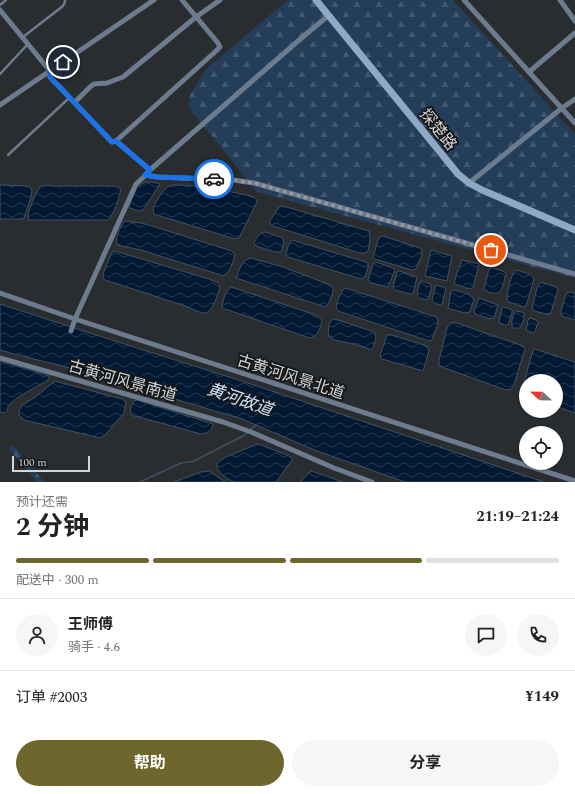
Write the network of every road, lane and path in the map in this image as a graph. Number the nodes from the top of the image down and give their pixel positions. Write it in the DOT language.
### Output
graph roads {
  1 [pos="6,0"];
  2 [pos="65,0"];
  3 [pos="154,0"];
  4 [pos="182,0"];
  5 [pos="220,0"];
  6 [pos="316,0"];
  7 [pos="464,0"];
  8 [pos="560,0"];
  9 [pos="0,5"];
  10 [pos="0,10"];
  11 [pos="328,16"];
  12 [pos="196,17"];
  13 [pos="575,21"];
  14 [pos="575,33"];
  15 [pos="23,38"];
  16 [pos="28,44"];
  17 [pos="50,71"];
  18 [pos="529,72"];
  19 [pos="0,74"];
  20 [pos="70,97"];
  21 [pos="575,99"];
  22 [pos="75,102"];
  23 [pos="0,105"];
  24 [pos="562,108"];
  25 [pos="575,123"];
  26 [pos="116,141"];
  27 [pos="8,155"];
  28 [pos="150,170"];
  29 [pos="145,175"];
  30 [pos="469,183"];
  31 [pos="575,230"];
  32 [pos="575,274"];
  33 [pos="0,293"];
  34 [pos="75,319"];
  35 [pos="71,331"];
  36 [pos="0,358"];
  37 [pos="575,481"];
  38 [pos="372,482"];
  1 -- 9 [label="lane"];
  2 -- 15 [label="lane"];
  3 -- 17 [label="street"];
  4 -- 12 [label="street"];
  5 -- 12 [label="street"];
  6 -- 11 [label="main road, 探楚路"];
  7 -- 18 [label="street"];
  8 -- 13 [label="street"];
  10 -- 15 [label="street"];
  11 -- 28 [label="street"];
  11 -- 30 [label="main road, 探楚路"];
  12 -- 22 [label="street"];
  12 -- 26 [label="street"];
  14 -- 18 [label="street"];
  15 -- 16 [label="street"];
  16 -- 17 [label="street"];
  16 -- 19 [label="lane"];
  17 -- 20 [label="street"];
  17 -- 23 [label="street"];
  18 -- 24 [label="street"];
  20 -- 22 [label="street"];
  20 -- 27 [label="lane"];
  21 -- 24 [label="street"];
  22 -- 26 [label="street"];
  24 -- 25 [label="street"];
  24 -- 30 [label="street"];
  26 -- 28 [label="street"];
  28 -- 29 [label="street"];
  29 -- 32 [label="street"];
  29 -- 34 [label="street"];
  30 -- 31 [label="main road, 探楚路"];
  33 -- 34 [label="street, 古黄河风景北道"];
  34 -- 35 [label="street"];
  34 -- 37 [label="street, 古黄河风景北道"];
  36 -- 38 [label="street, 古黄河风景南道"];
}
